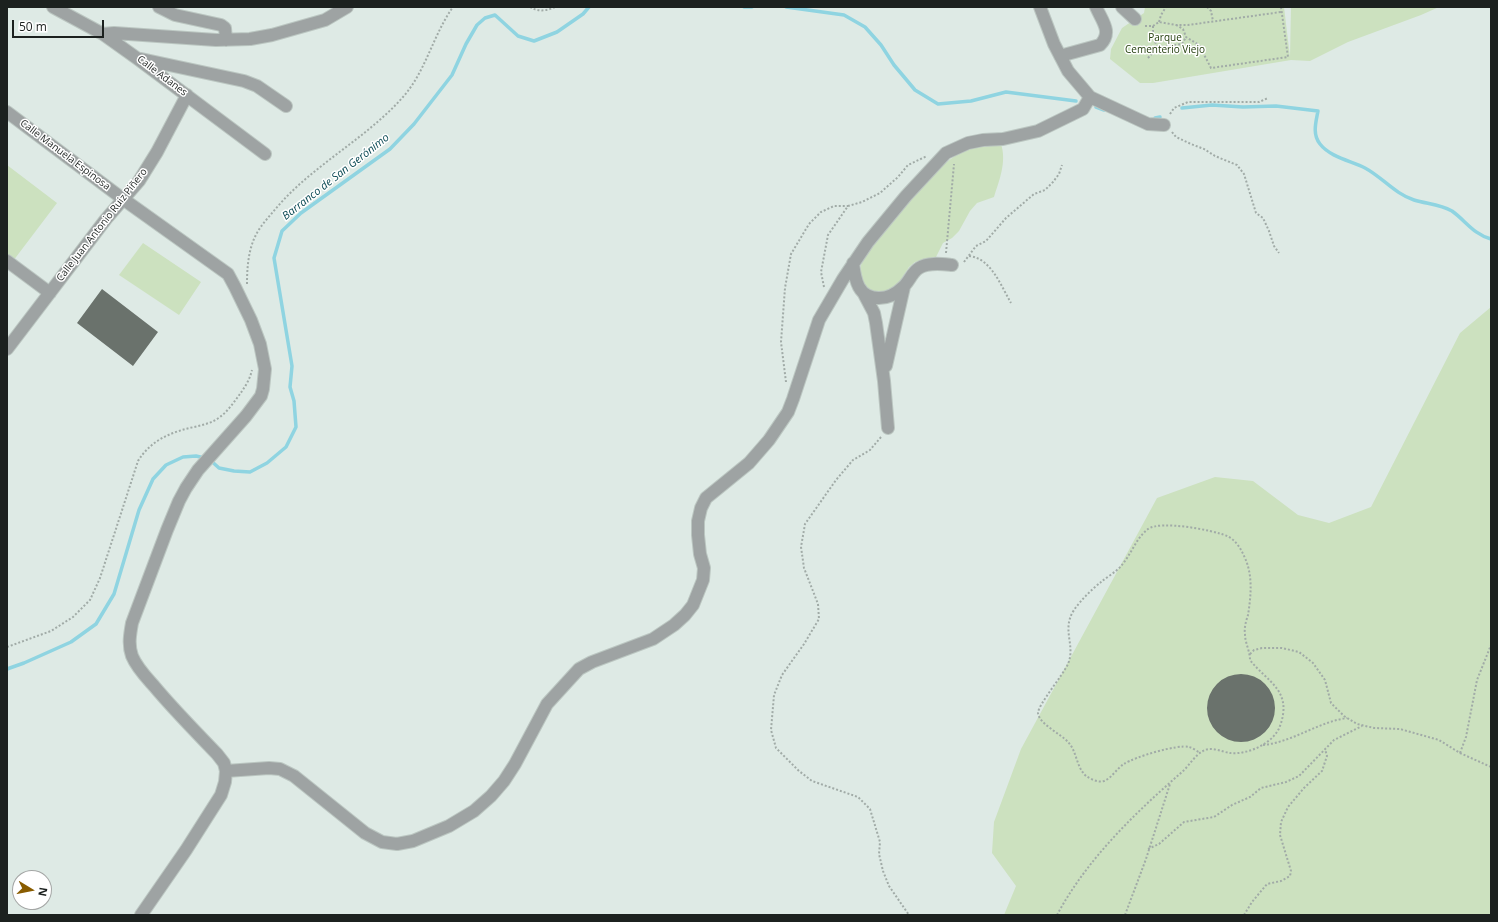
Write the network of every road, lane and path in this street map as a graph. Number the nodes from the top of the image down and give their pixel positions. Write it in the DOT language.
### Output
graph roads {
  1 [pos="53,7"];
  2 [pos="159,7"];
  3 [pos="347,7"];
  4 [pos="453,7"];
  5 [pos="530,7"];
  6 [pos="555,7"];
  7 [pos="1040,7"];
  8 [pos="1096,7"];
  9 [pos="1122,7"];
  10 [pos="1166,7"];
  11 [pos="1207,7"];
  12 [pos="1281,7"];
  13 [pos="1281,12"];
  14 [pos="1135,19"];
  15 [pos="1159,22"];
  16 [pos="1213,22"];
  17 [pos="1176,25"];
  18 [pos="1153,26"];
  19 [pos="102,34"];
  20 [pos="1186,37"];
  21 [pos="226,40"];
  22 [pos="1157,48"];
  23 [pos="1060,56"];
  24 [pos="1148,58"];
  25 [pos="138,59"];
  26 [pos="187,95"];
  27 [pos="1090,97"];
  28 [pos="1268,98"];
  29 [pos="286,106"];
  30 [pos="7,112"];
  31 [pos="1164,125"];
  32 [pos="951,151"];
  33 [pos="264,154"];
  34 [pos="1062,165"];
  35 [pos="124,199"];
  36 [pos="848,206"];
  37 [pos="1279,253"];
  38 [pos="969,256"];
  39 [pos="7,261"];
  40 [pos="853,263"];
  41 [pos="950,265"];
  42 [pos="904,287"];
  43 [pos="50,293"];
  44 [pos="864,294"];
  45 [pos="829,302"];
  46 [pos="1011,303"];
  47 [pos="244,307"];
  48 [pos="7,349"];
  49 [pos="252,365"];
  50 [pos="884,381"];
  51 [pos="793,399"];
  52 [pos="888,428"];
  53 [pos="1491,645"];
  54 [pos="7,647"];
  55 [pos="1250,654"];
  56 [pos="1347,718"];
  57 [pos="1363,726"];
  58 [pos="1262,745"];
  59 [pos="1326,749"];
  60 [pos="1200,753"];
  61 [pos="1460,753"];
  62 [pos="1491,767"];
  63 [pos="226,771"];
  64 [pos="1170,782"];
  65 [pos="1148,850"];
  66 [pos="141,915"];
  67 [pos="909,915"];
  68 [pos="1056,915"];
  69 [pos="1125,915"];
  70 [pos="1244,915"];
  1 -- 19 [label="street, Calle Adanes"];
  2 -- 21 [label="street"];
  3 -- 21 [label="street"];
  4 -- 47 [label="path"];
  5 -- 6 [label="path"];
  7 -- 23 [label="street"];
  8 -- 23 [label="street"];
  9 -- 14 [label="street"];
  10 -- 15 [label="path"];
  11 -- 16 [label="path"];
  12 -- 13 [label="path"];
  13 -- 16 [label="path"];
  13 -- 20 [label="path"];
  14 -- 18 [label="path"];
  15 -- 17 [label="path"];
  15 -- 18 [label="path"];
  16 -- 17 [label="path"];
  17 -- 20 [label="path"];
  18 -- 22 [label="path"];
  19 -- 21 [label="street"];
  19 -- 25 [label="street, Calle Adanes"];
  20 -- 22 [label="path"];
  22 -- 24 [label="path"];
  23 -- 27 [label="street"];
  25 -- 26 [label="street, Calle Adanes"];
  25 -- 29 [label="street"];
  26 -- 33 [label="street, Calle Adanes"];
  26 -- 35 [label="street, Calle Juan Antonio Ruiz Piñero"];
  27 -- 31 [label="street"];
  27 -- 32 [label="street"];
  28 -- 31 [label="path"];
  30 -- 35 [label="street, Calle Manuela Espinosa"];
  31 -- 37 [label="path"];
  32 -- 36 [label="path"];
  32 -- 40 [label="street"];
  32 -- 41 [label="path"];
  34 -- 38 [label="path"];
  35 -- 43 [label="street, Calle Juan Antonio Ruiz Piñero"];
  35 -- 47 [label="street, Calle Manuela Espinosa"];
  36 -- 45 [label="path"];
  36 -- 51 [label="path"];
  38 -- 41 [label="path"];
  38 -- 46 [label="path"];
  39 -- 43 [label="street"];
  40 -- 44 [label="street"];
  40 -- 45 [label="street"];
  41 -- 42 [label="street"];
  42 -- 44 [label="street"];
  42 -- 50 [label="street"];
  43 -- 48 [label="street, Calle Juan Antonio Ruiz Piñero"];
  44 -- 50 [label="street"];
  45 -- 51 [label="street"];
  47 -- 63 [label="street, Calle Manuela Espinosa"];
  49 -- 54 [label="path"];
  50 -- 52 [label="street"];
  51 -- 63 [label="street"];
  52 -- 67 [label="path"];
  53 -- 61 [label="path"];
  55 -- 56 [label="path"];
  55 -- 58 [label="path"];
  55 -- 60 [label="path"];
  56 -- 57 [label="path"];
  56 -- 58 [label="path"];
  57 -- 59 [label="path"];
  57 -- 61 [label="path"];
  58 -- 60 [label="path"];
  59 -- 65 [label="path"];
  59 -- 70 [label="path"];
  60 -- 64 [label="path"];
  61 -- 62 [label="path"];
  63 -- 66 [label="street"];
  64 -- 65 [label="path"];
  64 -- 68 [label="path"];
  65 -- 69 [label="path"];
}
